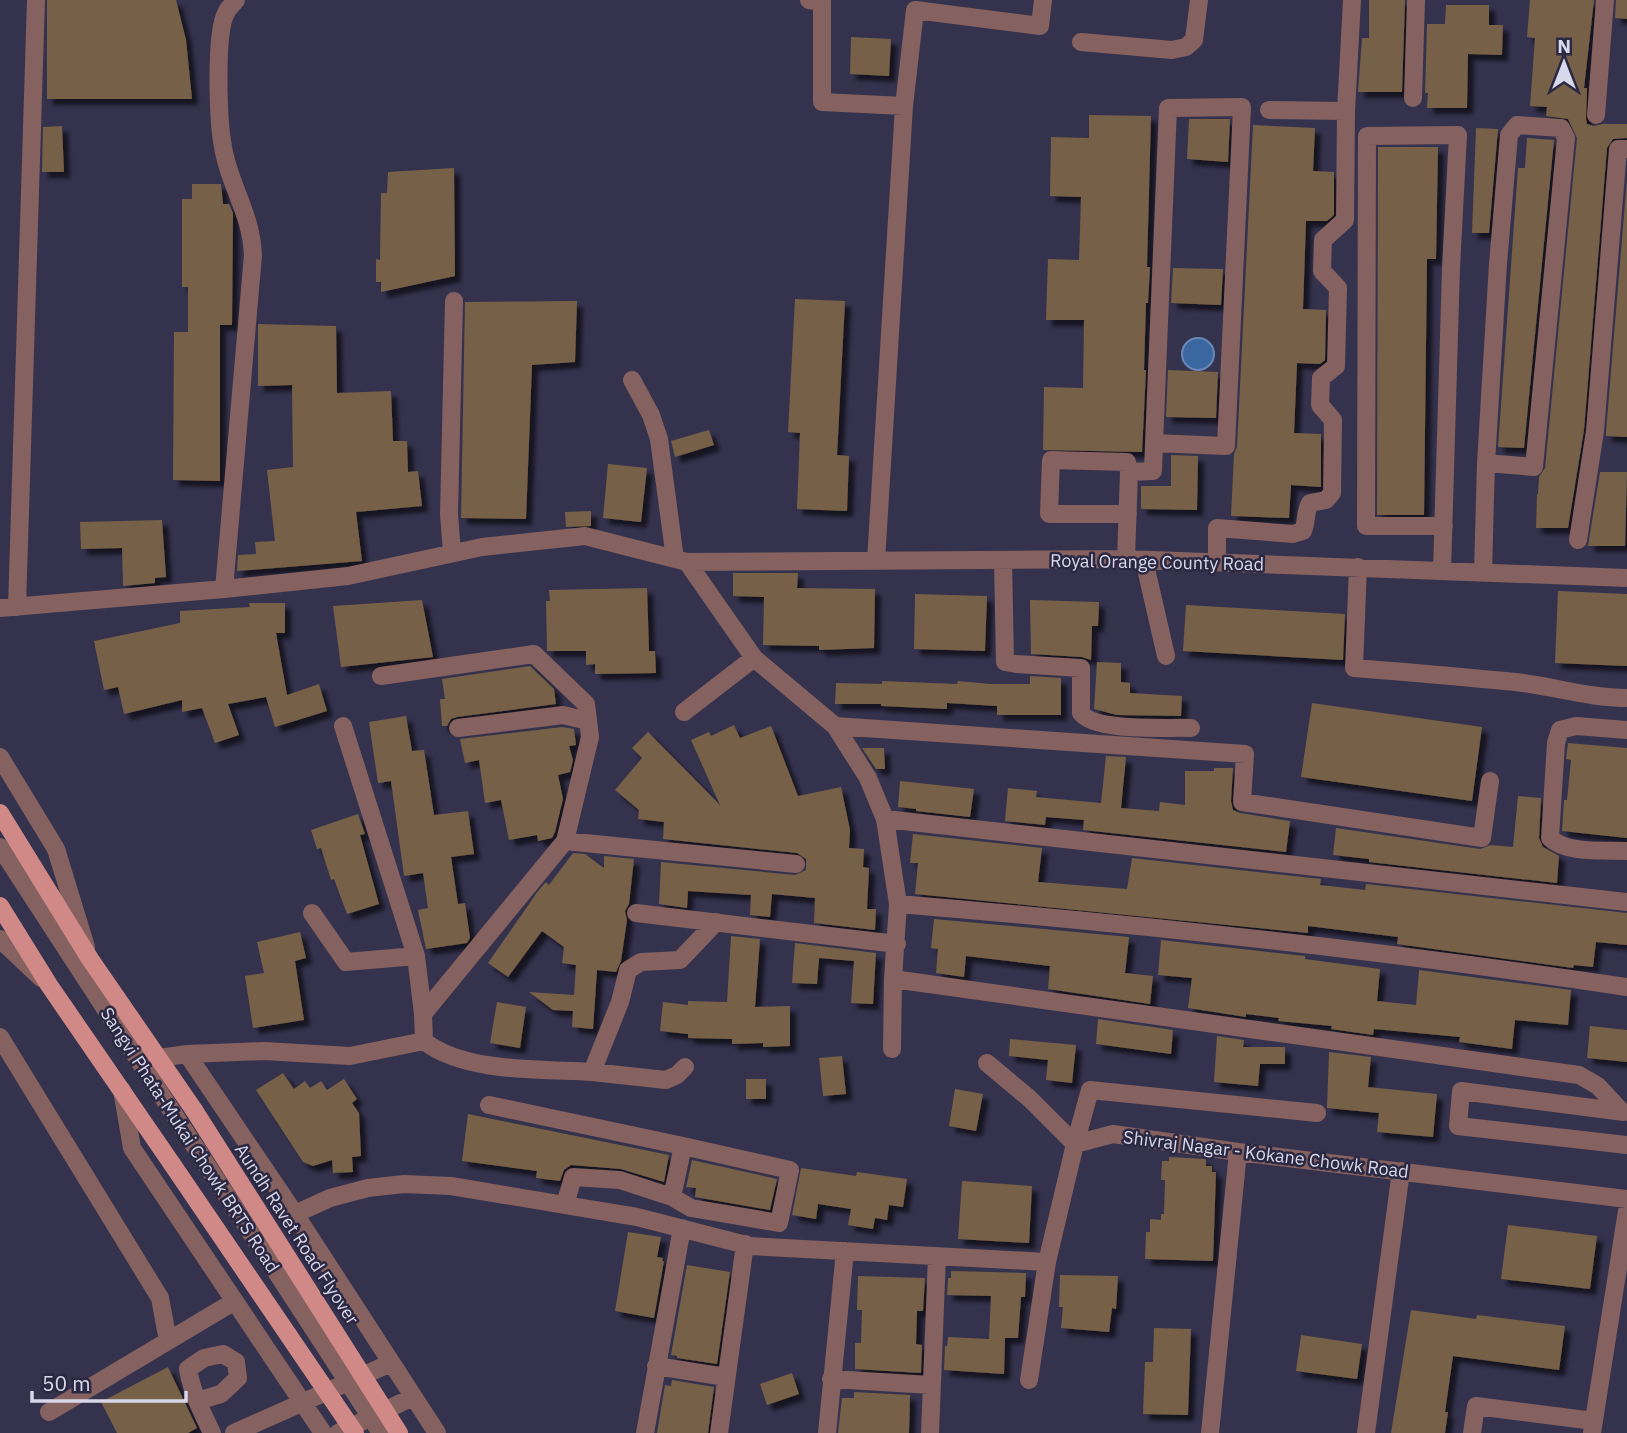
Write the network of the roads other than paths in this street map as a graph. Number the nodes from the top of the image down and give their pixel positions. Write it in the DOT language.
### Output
graph roads {
  1 [pos="36,0"];
  2 [pos="236,0"];
  3 [pos="809,0"];
  4 [pos="1043,0"];
  5 [pos="1199,0"];
  6 [pos="1352,0"];
  7 [pos="1416,0"];
  8 [pos="1605,0"];
  9 [pos="965,8"];
  10 [pos="1080,42"];
  11 [pos="1413,97"];
  12 [pos="904,106"];
  13 [pos="1269,110"];
  14 [pos="1346,111"];
  15 [pos="1596,115"];
  16 [pos="1627,149"];
  17 [pos="454,301"];
  18 [pos="632,380"];
  19 [pos="1154,443"];
  20 [pos="1486,463"];
  21 [pos="1129,472"];
  22 [pos="1128,514"];
  23 [pos="1444,526"];
  24 [pos="1293,534"];
  25 [pos="1578,540"];
  26 [pos="452,553"];
  27 [pos="1135,559"];
  28 [pos="1003,560"];
  29 [pos="681,561"];
  30 [pos="876,561"];
  31 [pos="1217,562"];
  32 [pos="1292,565"];
  33 [pos="1358,567"];
  34 [pos="1442,571"];
  35 [pos="1483,572"];
  36 [pos="1627,578"];
  37 [pos="224,589"];
  38 [pos="8,607"];
  39 [pos="1166,656"];
  40 [pos="754,658"];
  41 [pos="382,676"];
  42 [pos="1627,698"];
  43 [pos="684,712"];
  44 [pos="589,721"];
  45 [pos="343,726"];
  46 [pos="835,726"];
  47 [pos="457,728"];
  48 [pos="1191,728"];
  49 [pos="1627,730"];
  50 [pos="0,757"];
  51 [pos="1490,781"];
  52 [pos="0,813"];
  53 [pos="885,820"];
  54 [pos="7,841"];
  55 [pos="565,841"];
  56 [pos="1627,851"];
  57 [pos="796,864"];
  58 [pos="1627,902"];
  59 [pos="898,904"];
  60 [pos="0,906"];
  61 [pos="312,913"];
  62 [pos="636,913"];
  63 [pos="716,922"];
  64 [pos="0,939"];
  65 [pos="897,944"];
  66 [pos="416,956"];
  67 [pos="90,959"];
  68 [pos="893,979"];
  69 [pos="49,985"];
  70 [pos="1627,987"];
  71 [pos="423,1014"];
  72 [pos="0,1037"];
  73 [pos="424,1041"];
  74 [pos="892,1049"];
  75 [pos="187,1054"];
  76 [pos="159,1058"];
  77 [pos="987,1063"];
  78 [pos="685,1067"];
  79 [pos="592,1072"];
  80 [pos="122,1090"];
  81 [pos="489,1105"];
  82 [pos="1624,1112"];
  83 [pos="1317,1113"];
  84 [pos="1075,1144"];
  85 [pos="1627,1145"];
  86 [pos="683,1146"];
  87 [pos="1238,1152"];
  88 [pos="1401,1171"];
  89 [pos="672,1198"];
  90 [pos="1627,1199"];
  91 [pos="565,1205"];
  92 [pos="1627,1211"];
  93 [pos="295,1214"];
  94 [pos="682,1228"];
  95 [pos="745,1244"];
  96 [pos="845,1251"];
  97 [pos="937,1256"];
  98 [pos="1047,1262"];
  99 [pos="235,1301"];
  100 [pos="168,1341"];
  101 [pos="391,1363"];
  102 [pos="656,1366"];
  103 [pos="726,1377"];
  104 [pos="831,1379"];
  105 [pos="1029,1381"];
  106 [pos="931,1385"];
  107 [pos="413,1396"];
  108 [pos="197,1401"];
  109 [pos="303,1401"];
  110 [pos="49,1412"];
  111 [pos="1593,1427"];
  112 [pos="212,1433"];
  113 [pos="234,1433"];
  114 [pos="323,1433"];
  115 [pos="338,1433"];
  116 [pos="355,1433"];
  117 [pos="381,1433"];
  118 [pos="400,1433"];
  119 [pos="437,1433"];
  120 [pos="645,1433"];
  121 [pos="719,1433"];
  122 [pos="827,1433"];
  123 [pos="930,1433"];
  124 [pos="1210,1433"];
  125 [pos="1366,1433"];
  126 [pos="1472,1433"];
  1 -- 38 [label="street"];
  2 -- 37 [label="street"];
  3 -- 12 [label="street"];
  4 -- 9 [label="street"];
  5 -- 10 [label="street"];
  6 -- 14 [label="street"];
  7 -- 11 [label="street"];
  8 -- 15 [label="street"];
  9 -- 12 [label="street"];
  12 -- 30 [label="street"];
  13 -- 14 [label="street"];
  14 -- 24 [label="street"];
  16 -- 25 [label="street"];
  17 -- 26 [label="street"];
  18 -- 29 [label="street"];
  19 -- 19 [label="street"];
  19 -- 21 [label="street"];
  20 -- 20 [label="street"];
  20 -- 35 [label="street"];
  21 -- 22 [label="street"];
  21 -- 22 [label="street"];
  22 -- 27 [label="street"];
  23 -- 23 [label="street"];
  23 -- 34 [label="street"];
  24 -- 31 [label="street"];
  24 -- 32 [label="street"];
  26 -- 29 [label="street, Royal Orange County Road"];
  26 -- 37 [label="street, Royal Orange County Road"];
  27 -- 28 [label="street, Royal Orange County Road"];
  27 -- 31 [label="street, Royal Orange County Road"];
  27 -- 39 [label="street"];
  28 -- 30 [label="street, Royal Orange County Road"];
  28 -- 48 [label="street"];
  29 -- 30 [label="street, Royal Orange County Road"];
  29 -- 40 [label="street"];
  31 -- 32 [label="street, Royal Orange County Road"];
  32 -- 33 [label="street, Royal Orange County Road"];
  33 -- 34 [label="street, Royal Orange County Road"];
  33 -- 42 [label="street"];
  34 -- 35 [label="street, Royal Orange County Road"];
  35 -- 36 [label="street, Royal Orange County Road"];
  37 -- 38 [label="street, Royal Orange County Road"];
  40 -- 43 [label="street"];
  40 -- 46 [label="street"];
  41 -- 44 [label="street"];
  44 -- 47 [label="street"];
  44 -- 55 [label="street"];
  45 -- 66 [label="street"];
  46 -- 51 [label="street"];
  46 -- 53 [label="street"];
  49 -- 56 [label="street"];
  50 -- 67 [label="street"];
  52 -- 54 [label="main road, Aundh Ravet Road Flyover"];
  53 -- 58 [label="street"];
  53 -- 59 [label="street"];
  54 -- 67 [label="main road, Aundh Ravet Road Flyover"];
  54 -- 117 [label="street, Sangvi Phata-Mukai Chowk BRTS Road, bridge"];
  55 -- 57 [label="street"];
  55 -- 71 [label="street"];
  59 -- 65 [label="street"];
  59 -- 70 [label="street"];
  60 -- 69 [label="main road"];
  61 -- 66 [label="street"];
  62 -- 63 [label="street"];
  63 -- 65 [label="street"];
  63 -- 79 [label="street"];
  64 -- 69 [label="street"];
  65 -- 68 [label="street"];
  66 -- 71 [label="street"];
  67 -- 76 [label="main road, Aundh Ravet Road Flyover"];
  68 -- 74 [label="street"];
  68 -- 82 [label="street"];
  69 -- 80 [label="main road"];
  71 -- 73 [label="street"];
  72 -- 100 [label="street"];
  73 -- 75 [label="street"];
  73 -- 79 [label="street"];
  75 -- 76 [label="street"];
  75 -- 93 [label="street"];
  76 -- 118 [label="main road, Aundh Ravet Road Flyover, bridge"];
  77 -- 84 [label="street"];
  78 -- 79 [label="street"];
  80 -- 99 [label="street"];
  80 -- 116 [label="main road, bridge"];
  81 -- 86 [label="street"];
  82 -- 85 [label="street"];
  83 -- 84 [label="street"];
  84 -- 87 [label="street, Shivraj Nagar - Kokane Chowk Road"];
  84 -- 98 [label="street"];
  86 -- 89 [label="street"];
  86 -- 89 [label="street"];
  87 -- 88 [label="street, Shivraj Nagar - Kokane Chowk Road"];
  87 -- 124 [label="street"];
  88 -- 90 [label="street, Shivraj Nagar - Kokane Chowk Road"];
  88 -- 125 [label="street"];
  89 -- 91 [label="street"];
  91 -- 93 [label="street"];
  91 -- 94 [label="street"];
  92 -- 111 [label="street"];
  93 -- 101 [label="street"];
  94 -- 95 [label="street"];
  94 -- 102 [label="street"];
  95 -- 96 [label="street"];
  95 -- 103 [label="street"];
  96 -- 97 [label="street"];
  96 -- 104 [label="street"];
  97 -- 98 [label="street"];
  97 -- 106 [label="street"];
  98 -- 105 [label="street"];
  99 -- 100 [label="street"];
  99 -- 109 [label="street"];
  100 -- 110 [label="street"];
  101 -- 107 [label="street"];
  101 -- 109 [label="street"];
  102 -- 103 [label="street"];
  102 -- 120 [label="street"];
  103 -- 121 [label="street"];
  104 -- 106 [label="street"];
  104 -- 122 [label="street"];
  106 -- 123 [label="street"];
  107 -- 115 [label="street"];
  107 -- 119 [label="street"];
  108 -- 112 [label="street"];
  109 -- 113 [label="street"];
  109 -- 114 [label="street"];
  111 -- 126 [label="street"];
}
